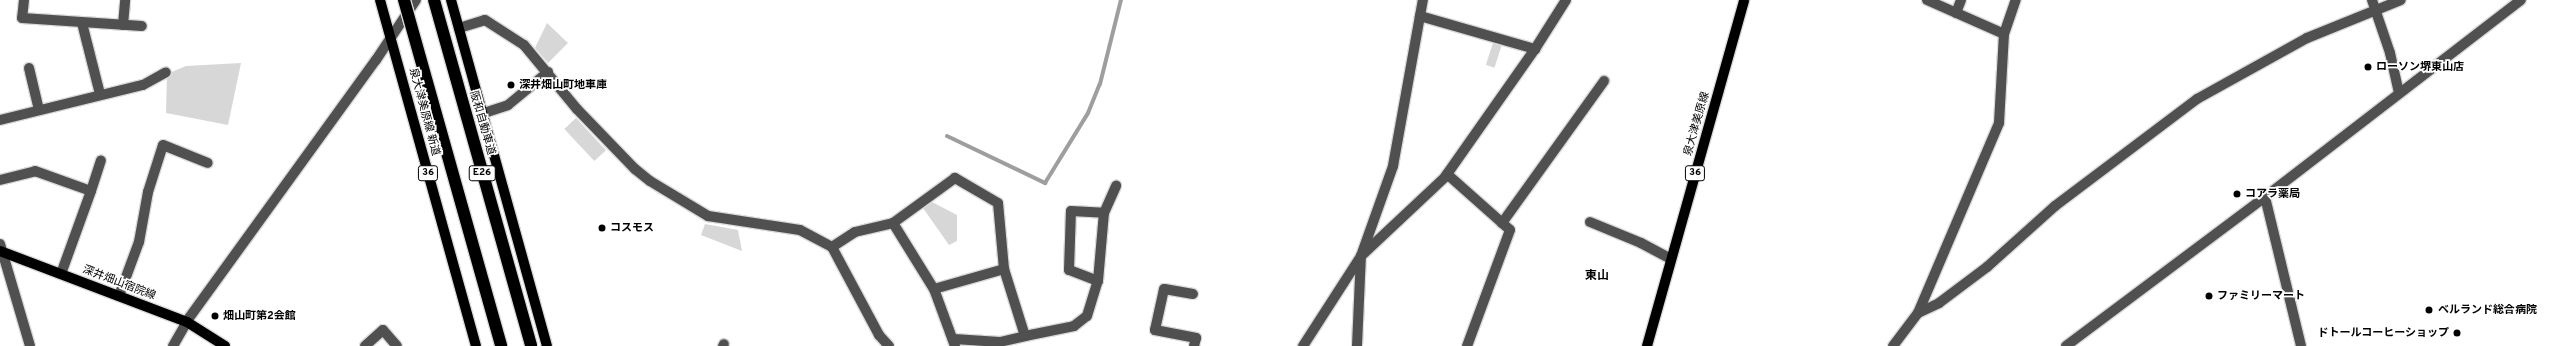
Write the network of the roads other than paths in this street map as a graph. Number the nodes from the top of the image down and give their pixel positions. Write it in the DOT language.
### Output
graph roads {
  1 [pos="24,0"];
  2 [pos="125,0"];
  3 [pos="380,0"];
  4 [pos="404,0"];
  5 [pos="416,0"];
  6 [pos="434,0"];
  7 [pos="451,0"];
  8 [pos="1423,0"];
  9 [pos="1566,0"];
  10 [pos="1744,0"];
  11 [pos="1927,0"];
  12 [pos="1961,0"];
  13 [pos="2016,0"];
  14 [pos="2372,0"];
  15 [pos="2401,0"];
  16 [pos="2521,0"];
  17 [pos="2376,12"];
  18 [pos="1956,13"];
  19 [pos="1420,16"];
  20 [pos="82,23"];
  21 [pos="123,25"];
  22 [pos="142,26"];
  23 [pos="459,28"];
  24 [pos="2004,34"];
  25 [pos="391,38"];
  26 [pos="1535,49"];
  27 [pos="30,68"];
  28 [pos="166,72"];
  29 [pos="548,72"];
  30 [pos="1604,81"];
  31 [pos="2399,93"];
  32 [pos="100,94"];
  33 [pos="39,110"];
  34 [pos="484,113"];
  35 [pos="0,120"];
  36 [pos="101,161"];
  37 [pos="208,163"];
  38 [pos="1447,174"];
  39 [pos="0,180"];
  40 [pos="1116,186"];
  41 [pos="91,191"];
  42 [pos="2265,197"];
  43 [pos="1104,213"];
  44 [pos="1590,222"];
  45 [pos="893,223"];
  46 [pos="1502,223"];
  47 [pos="832,247"];
  48 [pos="1,249"];
  49 [pos="1361,256"];
  50 [pos="1671,259"];
  51 [pos="1004,269"];
  52 [pos="4,273"];
  53 [pos="61,274"];
  54 [pos="1098,280"];
  55 [pos="934,289"];
  56 [pos="1193,294"];
  57 [pos="119,296"];
  58 [pos="1918,313"];
  59 [pos="187,322"];
  60 [pos="1025,336"];
  61 [pos="955,343"];
  62 [pos="30,346"];
  63 [pos="173,346"];
  64 [pos="224,346"];
  65 [pos="365,346"];
  66 [pos="397,346"];
  67 [pos="476,346"];
  68 [pos="501,346"];
  69 [pos="530,346"];
  70 [pos="547,346"];
  71 [pos="889,346"];
  72 [pos="1194,346"];
  73 [pos="1303,346"];
  74 [pos="1357,346"];
  75 [pos="1467,346"];
  76 [pos="1647,346"];
  77 [pos="1893,346"];
  78 [pos="2066,346"];
  79 [pos="2301,346"];
  1 -- 20 [label="street"];
  2 -- 21 [label="street"];
  3 -- 25 [label="main road, 泉大津美原線 新道 / 36"];
  4 -- 68 [label="highway, E26, bridge"];
  5 -- 25 [label="street"];
  6 -- 69 [label="highway, 阪和自動車道 / E26"];
  7 -- 23 [label="main road"];
  8 -- 19 [label="street"];
  9 -- 26 [label="street"];
  10 -- 50 [label="main road, 泉大津美原線 / 36"];
  11 -- 18 [label="street"];
  12 -- 18 [label="street"];
  13 -- 24 [label="street"];
  14 -- 17 [label="street"];
  15 -- 17 [label="street"];
  16 -- 31 [label="street"];
  17 -- 31 [label="street"];
  17 -- 58 [label="street"];
  18 -- 24 [label="street"];
  19 -- 26 [label="street"];
  19 -- 49 [label="street"];
  20 -- 21 [label="street"];
  20 -- 32 [label="street"];
  21 -- 22 [label="street"];
  23 -- 29 [label="street"];
  23 -- 34 [label="main road"];
  24 -- 58 [label="street"];
  25 -- 59 [label="street"];
  25 -- 67 [label="main road, 泉大津美原線 新道 / 36"];
  26 -- 38 [label="street"];
  27 -- 33 [label="street"];
  28 -- 32 [label="street"];
  29 -- 34 [label="street"];
  29 -- 47 [label="street"];
  30 -- 46 [label="street"];
  31 -- 42 [label="street"];
  32 -- 33 [label="street"];
  33 -- 35 [label="street"];
  34 -- 70 [label="main road"];
  36 -- 41 [label="street"];
  37 -- 57 [label="street"];
  38 -- 46 [label="street"];
  38 -- 49 [label="street"];
  39 -- 41 [label="street"];
  40 -- 43 [label="street"];
  41 -- 53 [label="street"];
  42 -- 78 [label="street"];
  42 -- 79 [label="street"];
  43 -- 54 [label="street"];
  43 -- 54 [label="street"];
  44 -- 50 [label="street"];
  45 -- 47 [label="street"];
  45 -- 51 [label="street"];
  45 -- 55 [label="street"];
  46 -- 75 [label="street"];
  47 -- 71 [label="street"];
  48 -- 52 [label="street"];
  48 -- 53 [label="main road, 深井畑山宿院線"];
  49 -- 73 [label="street"];
  49 -- 74 [label="street"];
  50 -- 76 [label="main road, 泉大津美原線 / 36"];
  51 -- 55 [label="street"];
  51 -- 60 [label="street"];
  52 -- 62 [label="street"];
  53 -- 57 [label="main road, 深井畑山宿院線"];
  54 -- 60 [label="street"];
  55 -- 61 [label="street"];
  56 -- 72 [label="street"];
  57 -- 59 [label="main road, 深井畑山宿院線"];
  58 -- 77 [label="street"];
  59 -- 63 [label="street"];
  59 -- 64 [label="main road, 深井畑山宿院線"];
  60 -- 61 [label="street"];
  65 -- 66 [label="street"];
}
